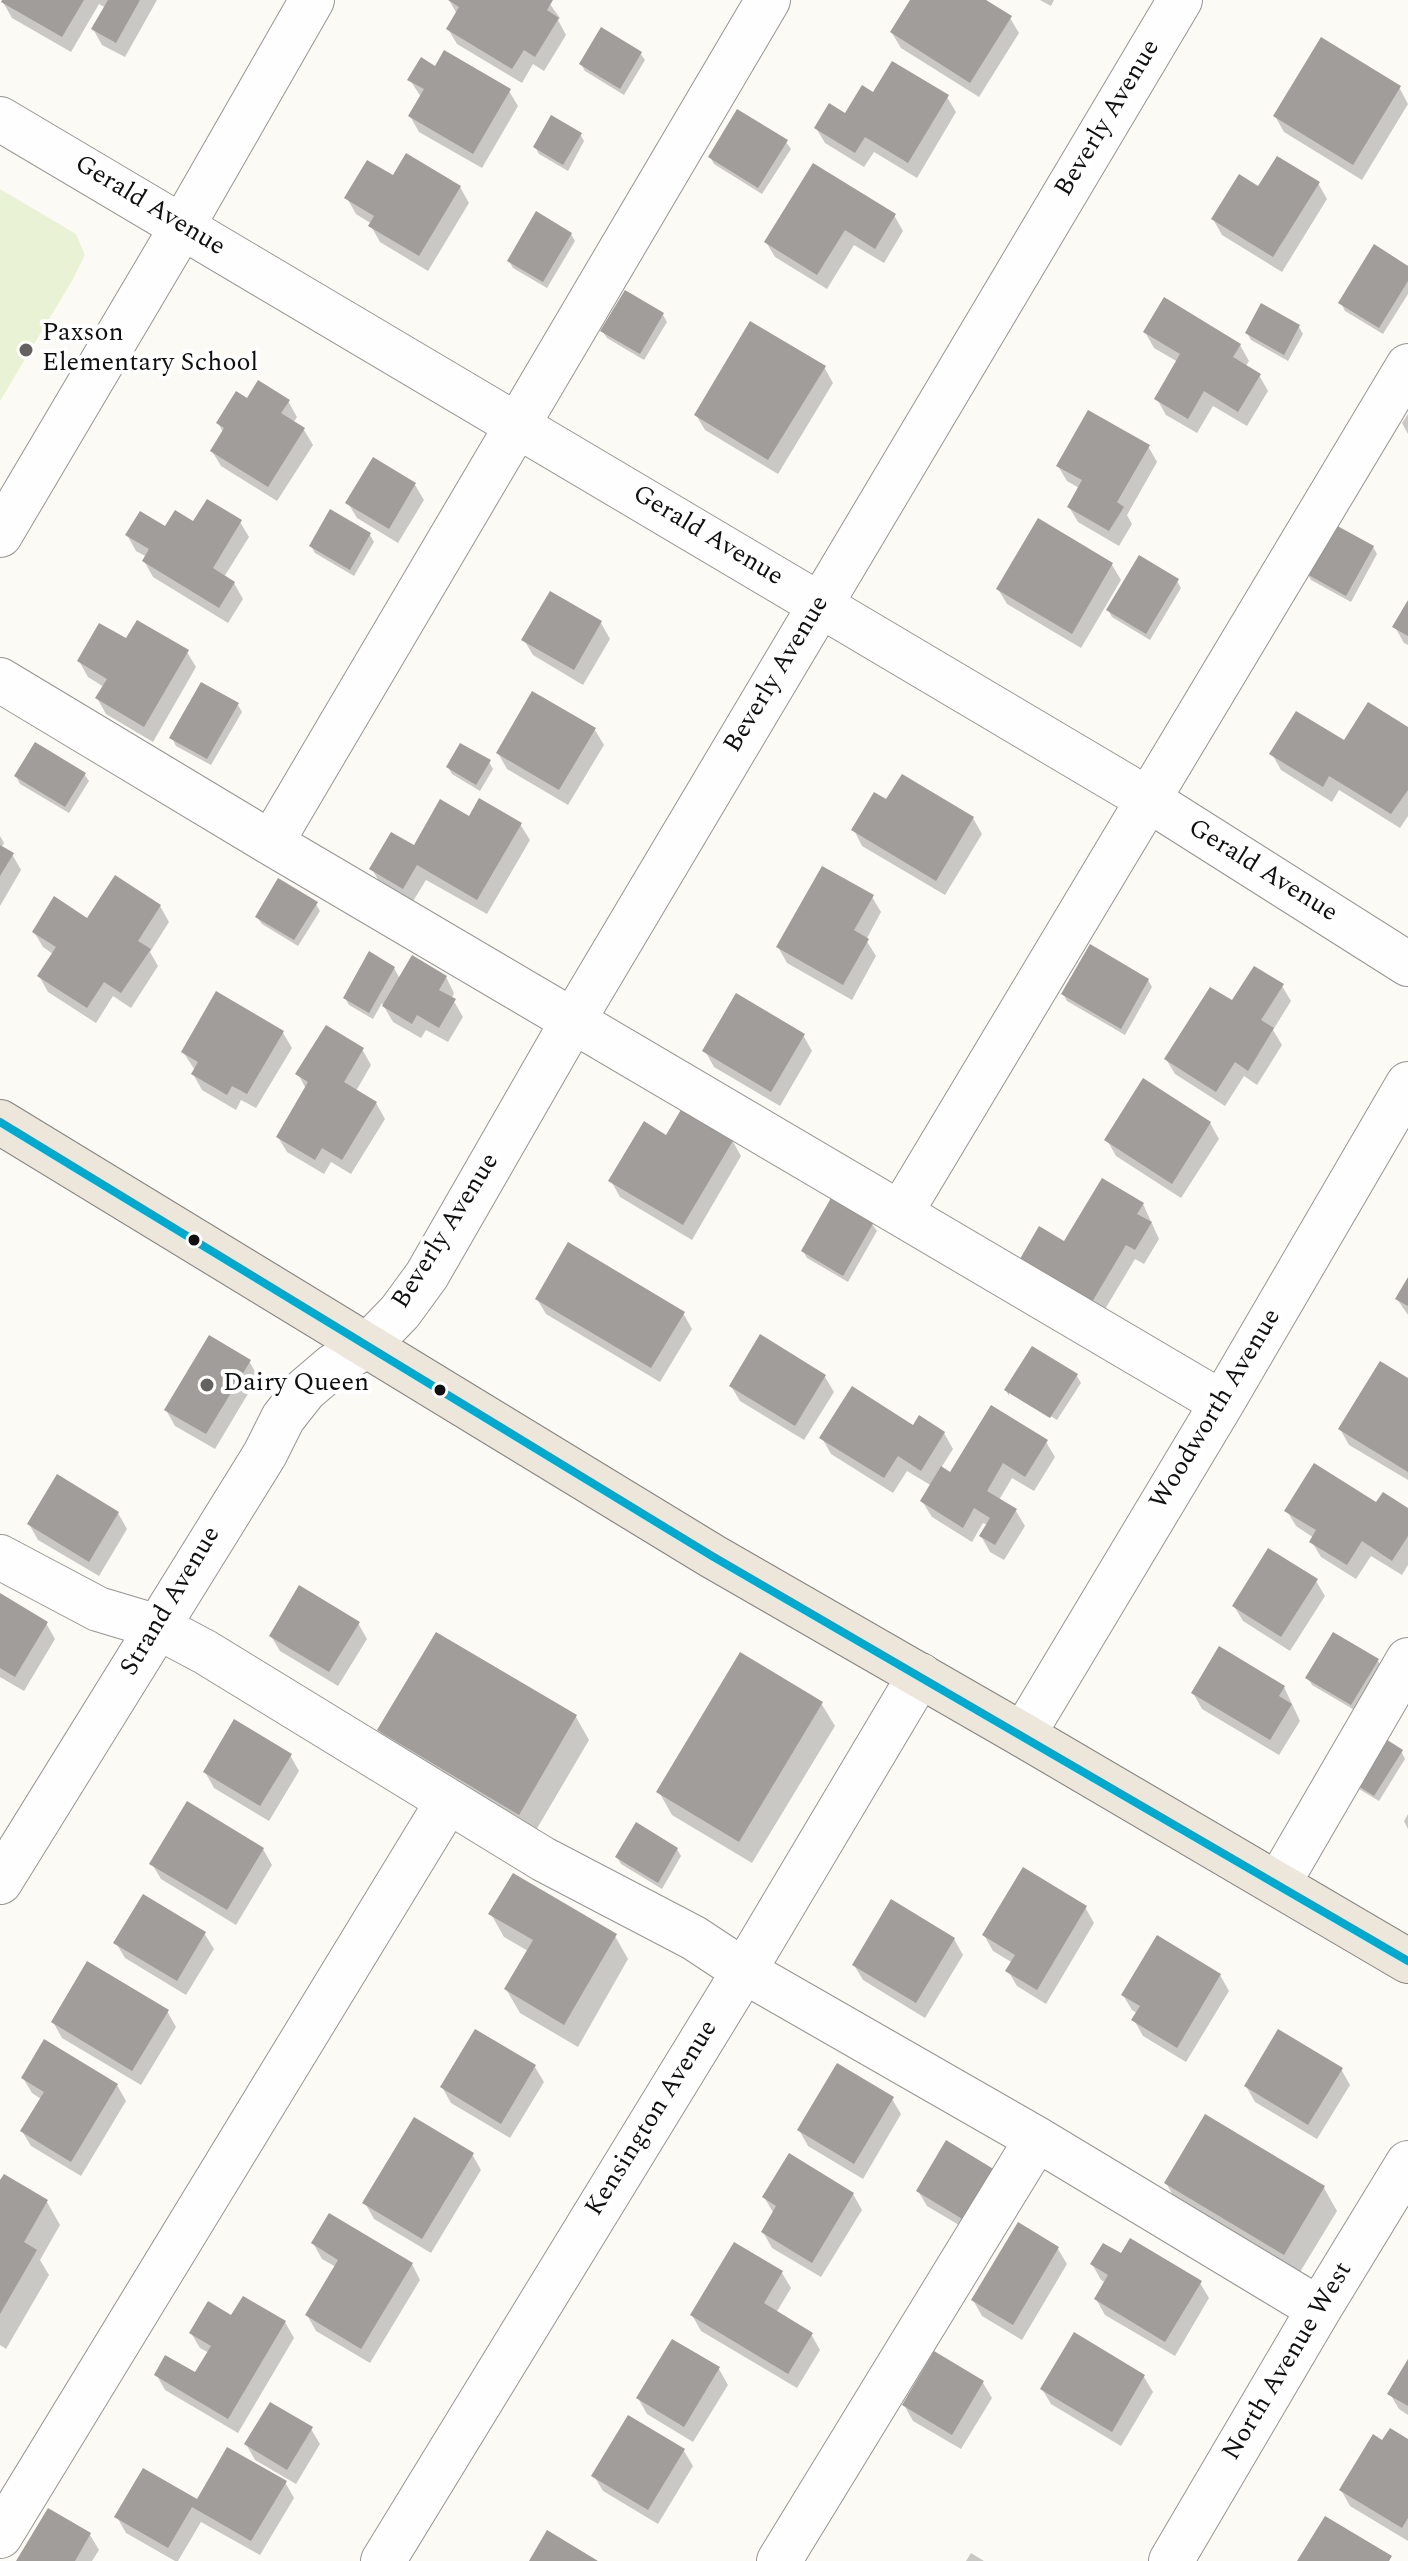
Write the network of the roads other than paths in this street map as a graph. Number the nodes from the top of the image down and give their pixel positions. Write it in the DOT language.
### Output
graph roads {
  1 [pos="312,0"];
  2 [pos="768,0"];
  3 [pos="1180,0"];
  4 [pos="0,119"];
  5 [pos="182,227"];
  6 [pos="1408,366"];
  7 [pos="518,425"];
  8 [pos="0,535"];
  9 [pos="819,604"];
  10 [pos="0,680"];
  11 [pos="1149,800"];
  12 [pos="271,843"];
  13 [pos="1408,964"];
  14 [pos="574,1019"];
  15 [pos="1408,1084"];
  16 [pos="0,1122"];
  17 [pos="901,1212"];
  18 [pos="368,1345"];
  19 [pos="1222,1403"];
  20 [pos="0,1557"];
  21 [pos="158,1627"];
  22 [pos="1408,1660"];
  23 [pos="920,1675"];
  24 [pos="1023,1735"];
  25 [pos="448,1801"];
  26 [pos="0,1882"];
  27 [pos="1278,1884"];
  28 [pos="1408,1961"];
  29 [pos="744,1971"];
  30 [pos="1037,2139"];
  31 [pos="1408,2163"];
  32 [pos="1319,2309"];
  33 [pos="0,2536"];
  34 [pos="383,2561"];
  35 [pos="779,2561"];
  36 [pos="1171,2561"];
  1 -- 5 [label="street"];
  2 -- 7 [label="street"];
  3 -- 9 [label="street, Beverly Avenue"];
  4 -- 5 [label="street, Gerald Avenue"];
  5 -- 7 [label="street, Gerald Avenue"];
  5 -- 8 [label="street"];
  6 -- 11 [label="street"];
  7 -- 9 [label="street, Gerald Avenue"];
  7 -- 12 [label="street"];
  9 -- 11 [label="street, Gerald Avenue"];
  9 -- 14 [label="street, Beverly Avenue"];
  10 -- 12 [label="street"];
  11 -- 13 [label="street, Gerald Avenue"];
  11 -- 17 [label="street"];
  12 -- 14 [label="street"];
  14 -- 17 [label="street"];
  14 -- 18 [label="street, Beverly Avenue"];
  15 -- 19 [label="street, Woodworth Avenue"];
  16 -- 18 [label="main road"];
  17 -- 19 [label="street"];
  18 -- 21 [label="street, Strand Avenue"];
  18 -- 23 [label="main road"];
  19 -- 24 [label="street, Woodworth Avenue"];
  20 -- 21 [label="street"];
  21 -- 25 [label="street"];
  21 -- 26 [label="street, Strand Avenue"];
  22 -- 27 [label="street"];
  23 -- 24 [label="main road"];
  23 -- 29 [label="street, Kensington Avenue"];
  24 -- 27 [label="main road"];
  25 -- 29 [label="street"];
  25 -- 33 [label="street"];
  27 -- 28 [label="main road"];
  29 -- 30 [label="street"];
  29 -- 34 [label="street, Kensington Avenue"];
  30 -- 32 [label="street"];
  30 -- 35 [label="street"];
  31 -- 32 [label="street, North Avenue West"];
  32 -- 36 [label="street, North Avenue West"];
}
